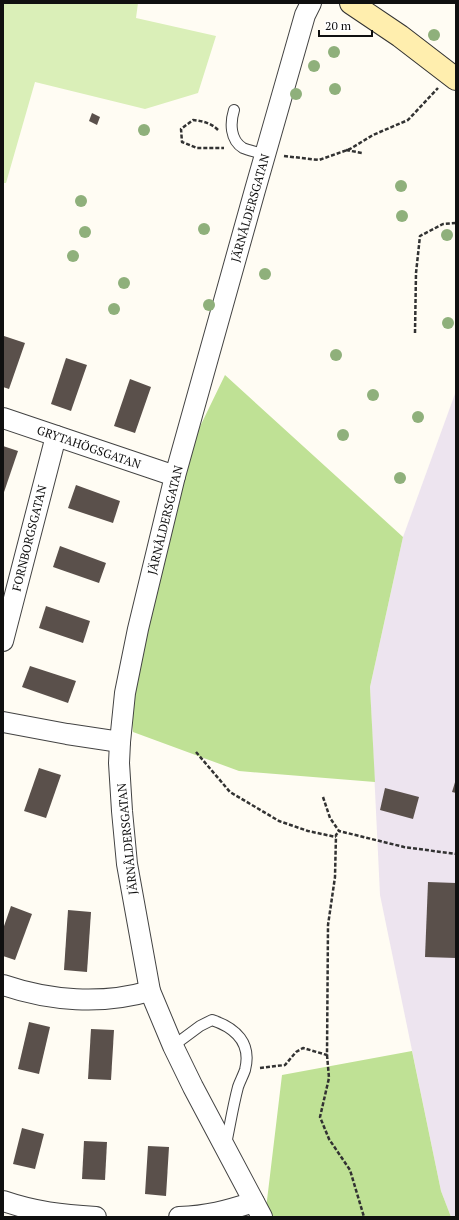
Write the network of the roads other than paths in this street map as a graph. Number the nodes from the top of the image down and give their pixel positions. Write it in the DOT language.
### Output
graph roads {
  1 [pos="311,3"];
  2 [pos="351,3"];
  3 [pos="453,77"];
  4 [pos="234,110"];
  5 [pos="265,155"];
  6 [pos="3,418"];
  7 [pos="56,436"];
  8 [pos="176,476"];
  9 [pos="3,641"];
  10 [pos="3,722"];
  11 [pos="120,742"];
  12 [pos="3,985"];
  13 [pos="150,991"];
  14 [pos="173,1046"];
  15 [pos="225,1146"];
  16 [pos="3,1201"];
  17 [pos="258,1210"];
  18 [pos="96,1217"];
  19 [pos="179,1217"];
  1 -- 5 [label="street, JÄRNÅLDERSGATAN"];
  2 -- 3 [label="street"];
  4 -- 5 [label="lane"];
  5 -- 8 [label="street, JÄRNÅLDERSGATAN"];
  6 -- 7 [label="street, GRYTAHÖGSGATAN"];
  7 -- 8 [label="street, GRYTAHÖGSGATAN"];
  7 -- 9 [label="street, FORNBORGSGATAN"];
  8 -- 11 [label="street, JÄRNÅLDERSGATAN"];
  10 -- 11 [label="street"];
  11 -- 13 [label="street, JÄRNÅLDERSGATAN"];
  12 -- 13 [label="street"];
  13 -- 14 [label="street, JÄRNÅLDERSGATAN"];
  14 -- 15 [label="street, JÄRNÅLDERSGATAN"];
  14 -- 15 [label="lane"];
  15 -- 17 [label="street, JÄRNÅLDERSGATAN"];
  16 -- 18 [label="street"];
  17 -- 19 [label="street"];
}
